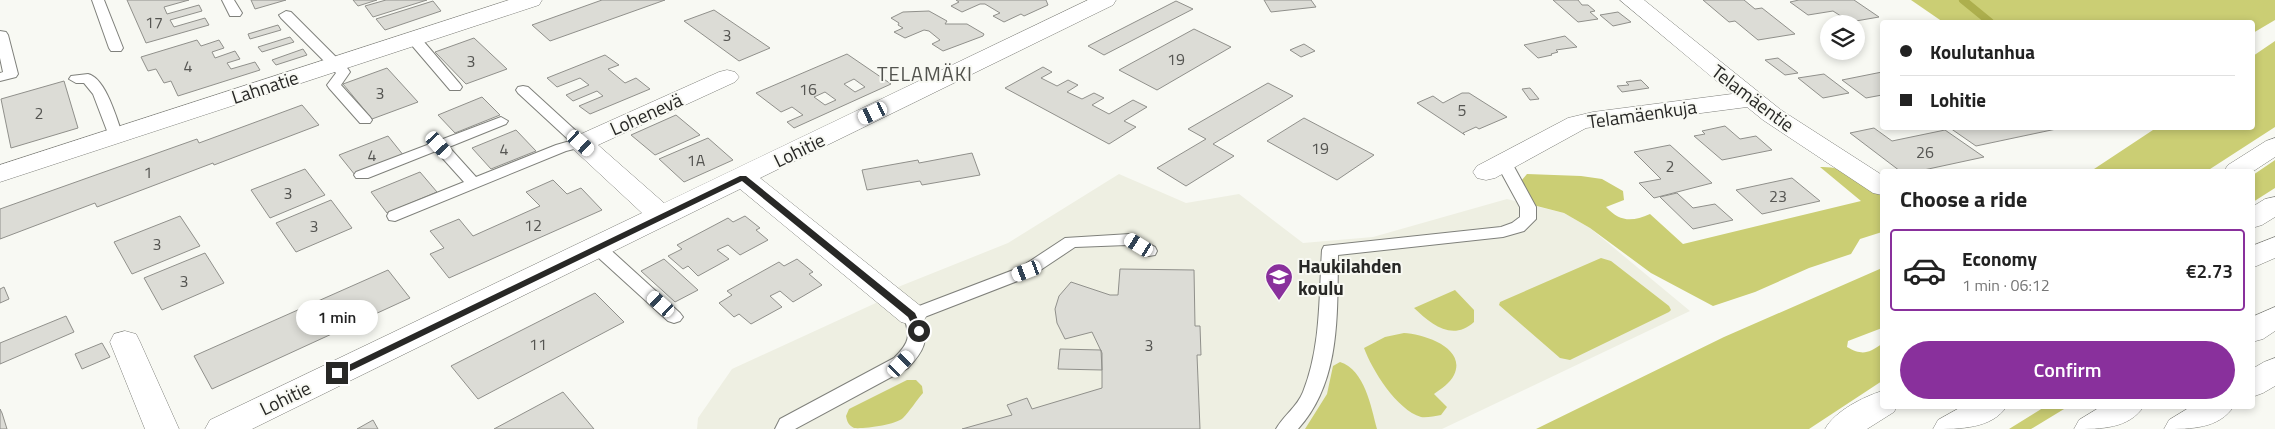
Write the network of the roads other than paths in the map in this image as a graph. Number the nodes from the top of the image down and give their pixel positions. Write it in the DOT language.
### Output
graph roads {
  1 [pos="98,0"];
  2 [pos="228,0"];
  3 [pos="531,0"];
  4 [pos="1105,0"];
  5 [pos="1631,0"];
  6 [pos="235,13"];
  7 [pos="286,14"];
  8 [pos="1,35"];
  9 [pos="414,39"];
  10 [pos="116,48"];
  11 [pos="336,64"];
  12 [pos="0,77"];
  13 [pos="727,77"];
  14 [pos="76,79"];
  15 [pos="454,88"];
  16 [pos="523,90"];
  17 [pos="1751,99"];
  18 [pos="365,120"];
  19 [pos="501,120"];
  20 [pos="116,136"];
  21 [pos="581,143"];
  22 [pos="439,145"];
  23 [pos="2275,146"];
  24 [pos="1495,168"];
  25 [pos="2240,169"];
  26 [pos="0,174"];
  27 [pos="362,176"];
  28 [pos="743,178"];
  29 [pos="474,184"];
  30 [pos="1880,186"];
  31 [pos="2275,205"];
  32 [pos="395,216"];
  33 [pos="662,216"];
  34 [pos="2255,217"];
  35 [pos="2275,246"];
  36 [pos="597,247"];
  37 [pos="1148,251"];
  38 [pos="2255,257"];
  39 [pos="912,315"];
  40 [pos="674,316"];
  41 [pos="2275,317"];
  42 [pos="2255,328"];
  43 [pos="125,342"];
  44 [pos="2275,370"];
  45 [pos="2255,382"];
  46 [pos="1880,404"];
  47 [pos="1984,409"];
  48 [pos="2123,409"];
  49 [pos="2213,409"];
  50 [pos="1962,420"];
  51 [pos="162,429"];
  52 [pos="222,429"];
  53 [pos="785,429"];
  54 [pos="1286,429"];
  55 [pos="1842,429"];
  56 [pos="2091,429"];
  57 [pos="2182,429"];
  1 -- 10 [label="lane"];
  2 -- 6 [label="lane"];
  3 -- 9 [label="main road, Lahnatie"];
  4 -- 28 [label="main road, Lohitie"];
  5 -- 17 [label="main road, Telamäentie"];
  7 -- 11 [label="lane"];
  8 -- 12 [label="lane"];
  9 -- 11 [label="main road, Lahnatie"];
  9 -- 15 [label="lane"];
  11 -- 18 [label="lane"];
  11 -- 20 [label="main road, Lahnatie"];
  13 -- 21 [label="main road, Lohenevä"];
  14 -- 20 [label="lane"];
  16 -- 21 [label="lane"];
  17 -- 24 [label="main road, Telamäenkuja"];
  17 -- 30 [label="main road, Telamäentie"];
  19 -- 22 [label="lane"];
  20 -- 26 [label="main road, Lahnatie"];
  21 -- 29 [label="lane"];
  21 -- 33 [label="main road, Lohenevä"];
  22 -- 27 [label="lane"];
  22 -- 29 [label="lane"];
  23 -- 25 [label="main road"];
  24 -- 54 [label="lane"];
  28 -- 33 [label="main road, Lohitie"];
  28 -- 39 [label="main road"];
  29 -- 32 [label="lane"];
  31 -- 34 [label="main road"];
  33 -- 36 [label="main road, Lohitie"];
  35 -- 38 [label="main road"];
  36 -- 40 [label="lane"];
  36 -- 52 [label="main road, Lohitie"];
  37 -- 39 [label="lane"];
  39 -- 53 [label="lane"];
  41 -- 42 [label="main road"];
  43 -- 51 [label="main road"];
  44 -- 45 [label="main road"];
  46 -- 55 [label="main road"];
  47 -- 50 [label="main road"];
  48 -- 56 [label="main road"];
  49 -- 57 [label="main road"];
}
